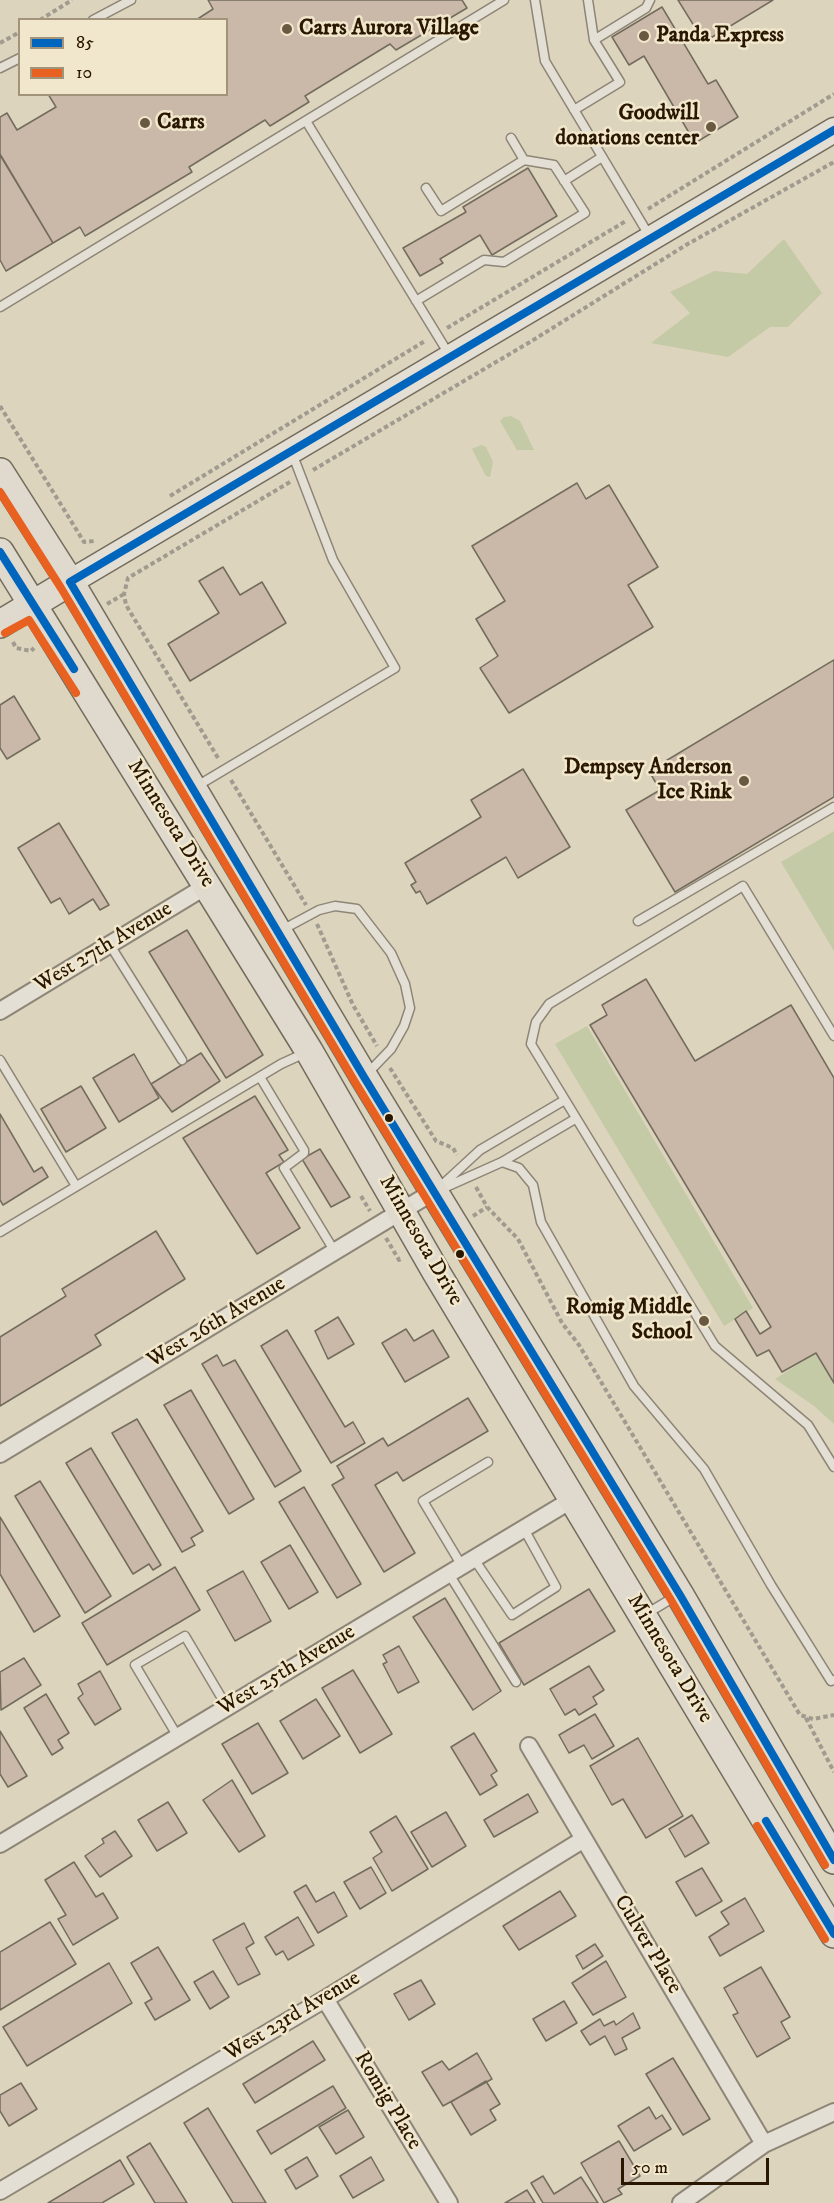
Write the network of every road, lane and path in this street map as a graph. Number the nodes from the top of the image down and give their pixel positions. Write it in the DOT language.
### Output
graph roads {
  1 [pos="72,0"];
  2 [pos="131,0"];
  3 [pos="504,0"];
  4 [pos="535,0"];
  5 [pos="588,0"];
  6 [pos="650,0"];
  7 [pos="43,18"];
  8 [pos="97,18"];
  9 [pos="18,33"];
  10 [pos="594,40"];
  11 [pos="0,43"];
  12 [pos="18,59"];
  13 [pos="0,68"];
  14 [pos="834,94"];
  15 [pos="574,110"];
  16 [pos="306,121"];
  17 [pos="834,130"];
  18 [pos="511,138"];
  19 [pos="602,157"];
  20 [pos="524,160"];
  21 [pos="834,162"];
  22 [pos="564,181"];
  23 [pos="426,188"];
  24 [pos="637,215"];
  25 [pos="651,238"];
  26 [pos="416,301"];
  27 [pos="0,308"];
  28 [pos="436,334"];
  29 [pos="450,357"];
  30 [pos="0,406"];
  31 [pos="291,451"];
  32 [pos="315,468"];
  33 [pos="0,472"];
  34 [pos="282,487"];
  35 [pos="169,496"];
  36 [pos="100,541"];
  37 [pos="0,552"];
  38 [pos="70,582"];
  39 [pos="33,606"];
  40 [pos="0,624"];
  41 [pos="225,770"];
  42 [pos="191,790"];
  43 [pos="834,807"];
  44 [pos="208,885"];
  45 [pos="311,914"];
  46 [pos="638,921"];
  47 [pos="277,933"];
  48 [pos="110,945"];
  49 [pos="0,1011"];
  50 [pos="834,1036"];
  51 [pos="309,1051"];
  52 [pos="384,1057"];
  53 [pos="0,1060"];
  54 [pos="182,1060"];
  55 [pos="260,1077"];
  56 [pos="364,1077"];
  57 [pos="563,1101"];
  58 [pos="576,1119"];
  59 [pos="453,1148"];
  60 [pos="502,1162"];
  61 [pos="76,1186"];
  62 [pos="478,1191"];
  63 [pos="434,1192"];
  64 [pos="402,1212"];
  65 [pos="0,1232"];
  66 [pos="335,1252"];
  67 [pos="0,1454"];
  68 [pos="488,1462"];
  69 [pos="834,1467"];
  70 [pos="573,1499"];
  71 [pos="524,1529"];
  72 [pos="462,1566"];
  73 [pos="680,1594"];
  74 [pos="643,1616"];
  75 [pos="834,1680"];
  76 [pos="516,1682"];
  77 [pos="227,1707"];
  78 [pos="834,1714"];
  79 [pos="806,1717"];
  80 [pos="178,1737"];
  81 [pos="529,1746"];
  82 [pos="834,1772"];
  83 [pos="584,1839"];
  84 [pos="0,1844"];
  85 [pos="834,1860"];
  86 [pos="834,1934"];
  87 [pos="325,1999"];
  88 [pos="834,2112"];
  89 [pos="764,2144"];
  90 [pos="0,2191"];
  91 [pos="449,2203"];
  92 [pos="681,2203"];
  1 -- 7 [label="path"];
  2 -- 8 [label="lane"];
  3 -- 16 [label="lane"];
  4 -- 15 [label="lane"];
  5 -- 10 [label="lane"];
  6 -- 10 [label="lane"];
  9 -- 11 [label="path"];
  10 -- 15 [label="lane"];
  12 -- 13 [label="lane"];
  14 -- 24 [label="path"];
  15 -- 19 [label="lane"];
  16 -- 26 [label="lane"];
  16 -- 27 [label="lane"];
  17 -- 25 [label="main road"];
  18 -- 20 [label="lane"];
  19 -- 22 [label="lane"];
  19 -- 24 [label="lane"];
  20 -- 22 [label="lane"];
  20 -- 23 [label="lane"];
  21 -- 32 [label="path"];
  22 -- 26 [label="lane"];
  24 -- 25 [label="lane"];
  24 -- 28 [label="path"];
  25 -- 29 [label="main road"];
  26 -- 28 [label="lane"];
  28 -- 29 [label="lane"];
  28 -- 35 [label="path"];
  29 -- 31 [label="main road"];
  30 -- 36 [label="path"];
  31 -- 38 [label="main road"];
  31 -- 41 [label="lane"];
  33 -- 38 [label="main road, Minnesota Drive"];
  34 -- 41 [label="path"];
  37 -- 39 [label="main road, Minnesota Drive"];
  38 -- 39 [label="main road"];
  38 -- 42 [label="main road, Minnesota Drive"];
  39 -- 40 [label="main road"];
  39 -- 44 [label="main road, Minnesota Drive"];
  41 -- 42 [label="lane"];
  41 -- 45 [label="path"];
  42 -- 47 [label="main road, Minnesota Drive"];
  43 -- 46 [label="lane"];
  44 -- 48 [label="street, West 27th Avenue"];
  44 -- 51 [label="main road, Minnesota Drive"];
  45 -- 47 [label="lane"];
  45 -- 52 [label="path"];
  45 -- 52 [label="lane"];
  47 -- 56 [label="main road, Minnesota Drive"];
  48 -- 49 [label="street, West 27th Avenue"];
  48 -- 54 [label="lane"];
  50 -- 57 [label="lane"];
  51 -- 55 [label="lane"];
  51 -- 64 [label="main road, Minnesota Drive"];
  52 -- 56 [label="lane"];
  52 -- 59 [label="path"];
  53 -- 61 [label="lane"];
  55 -- 61 [label="lane"];
  55 -- 66 [label="lane"];
  56 -- 63 [label="main road, Minnesota Drive"];
  57 -- 58 [label="lane"];
  57 -- 63 [label="lane"];
  58 -- 60 [label="lane"];
  58 -- 69 [label="lane"];
  60 -- 63 [label="lane"];
  60 -- 75 [label="lane"];
  61 -- 65 [label="lane"];
  62 -- 79 [label="path"];
  63 -- 64 [label="street, West 26th Avenue"];
  63 -- 73 [label="main road, Minnesota Drive"];
  64 -- 66 [label="street, West 26th Avenue"];
  64 -- 70 [label="main road, Minnesota Drive"];
  66 -- 67 [label="street, West 26th Avenue"];
  68 -- 72 [label="lane"];
  70 -- 71 [label="street, West 25th Avenue"];
  70 -- 74 [label="main road, Minnesota Drive"];
  71 -- 72 [label="street, West 25th Avenue"];
  71 -- 72 [label="lane"];
  72 -- 76 [label="lane"];
  72 -- 77 [label="street, West 25th Avenue"];
  73 -- 74 [label="lane"];
  73 -- 85 [label="main road, Minnesota Drive"];
  74 -- 86 [label="main road, Minnesota Drive"];
  77 -- 80 [label="street, West 25th Avenue"];
  77 -- 80 [label="lane"];
  78 -- 79 [label="path"];
  79 -- 82 [label="path"];
  80 -- 84 [label="street, West 25th Avenue"];
  81 -- 83 [label="street, Culver Place"];
  83 -- 87 [label="street, West 23rd Avenue"];
  83 -- 89 [label="street, Culver Place"];
  87 -- 90 [label="street, West 23rd Avenue"];
  87 -- 91 [label="street, Romig Place"];
  88 -- 89 [label="street"];
  89 -- 92 [label="street"];
}
